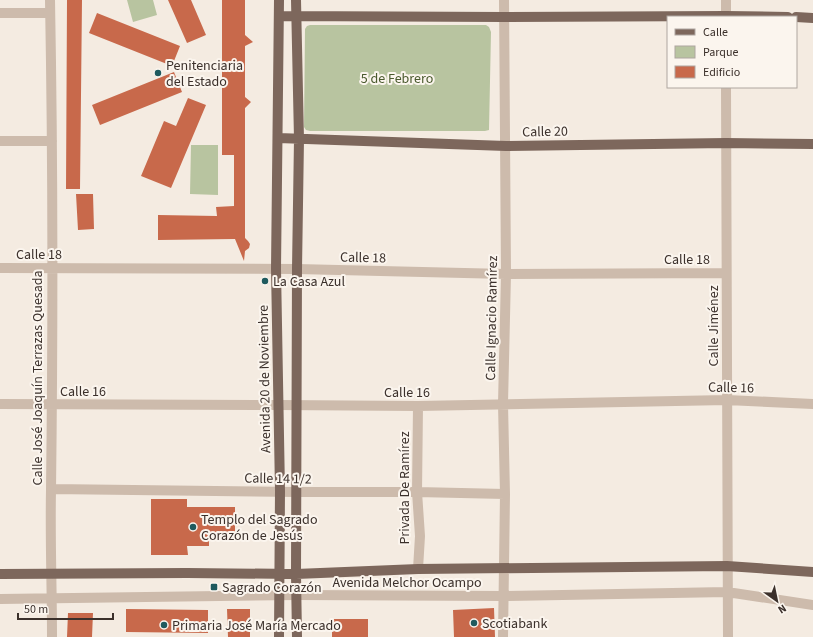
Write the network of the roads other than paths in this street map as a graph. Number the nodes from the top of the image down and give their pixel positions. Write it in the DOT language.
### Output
graph roads {
  1 [pos="50,0"];
  2 [pos="279,0"];
  3 [pos="296,0"];
  4 [pos="504,0"];
  5 [pos="726,0"];
  6 [pos="0,12"];
  7 [pos="50,13"];
  8 [pos="279,16"];
  9 [pos="296,16"];
  10 [pos="667,16"];
  11 [pos="726,16"];
  12 [pos="505,17"];
  13 [pos="797,17"];
  14 [pos="813,18"];
  15 [pos="726,88"];
  16 [pos="278,138"];
  17 [pos="299,139"];
  18 [pos="0,141"];
  19 [pos="52,141"];
  20 [pos="726,143"];
  21 [pos="813,144"];
  22 [pos="506,146"];
  23 [pos="0,268"];
  24 [pos="52,268"];
  25 [pos="276,269"];
  26 [pos="296,269"];
  27 [pos="726,273"];
  28 [pos="506,274"];
  29 [pos="727,400"];
  30 [pos="0,404"];
  31 [pos="503,404"];
  32 [pos="813,404"];
  33 [pos="52,405"];
  34 [pos="279,405"];
  35 [pos="297,405"];
  36 [pos="418,406"];
  37 [pos="51,489"];
  38 [pos="280,491"];
  39 [pos="297,492"];
  40 [pos="417,492"];
  41 [pos="505,494"];
  42 [pos="727,566"];
  43 [pos="504,568"];
  44 [pos="418,569"];
  45 [pos="813,572"];
  46 [pos="51,573"];
  47 [pos="0,574"];
  48 [pos="279,574"];
  49 [pos="296,574"];
  50 [pos="727,592"];
  51 [pos="296,595"];
  52 [pos="279,596"];
  53 [pos="503,596"];
  54 [pos="0,599"];
  55 [pos="52,599"];
  56 [pos="813,605"];
  57 [pos="52,637"];
  58 [pos="279,637"];
  59 [pos="297,637"];
  60 [pos="503,637"];
  61 [pos="728,637"];
  1 -- 7 [label="street, Calle José Joaquín Terrazas Quesada"];
  2 -- 8 [label="main road, Avenida 20 de Noviembre"];
  3 -- 9 [label="main road"];
  4 -- 12 [label="street, Calle Ignacio Ramírez"];
  5 -- 11 [label="street"];
  6 -- 7 [label="street"];
  7 -- 19 [label="street, Calle José Joaquín Terrazas Quesada"];
  8 -- 9 [label="main road"];
  8 -- 16 [label="main road, Avenida 20 de Noviembre"];
  9 -- 12 [label="main road"];
  9 -- 17 [label="main road"];
  10 -- 12 [label="main road"];
  12 -- 22 [label="street, Calle Ignacio Ramírez"];
  13 -- 14 [label="main road"];
  15 -- 20 [label="street, Calle Jiménez"];
  16 -- 17 [label="main road, Calle 20"];
  16 -- 25 [label="main road, Avenida 20 de Noviembre"];
  17 -- 22 [label="main road, Calle 20"];
  17 -- 26 [label="main road"];
  18 -- 19 [label="street"];
  19 -- 24 [label="street, Calle José Joaquín Terrazas Quesada"];
  20 -- 21 [label="main road, Calle 20"];
  20 -- 22 [label="main road, Calle 20"];
  20 -- 27 [label="street, Calle Jiménez"];
  22 -- 28 [label="street, Calle Ignacio Ramírez"];
  23 -- 24 [label="street, Calle 18"];
  24 -- 25 [label="street, Calle 18"];
  24 -- 33 [label="street, Calle José Joaquín Terrazas Quesada"];
  25 -- 26 [label="street, Calle 18"];
  25 -- 34 [label="main road, Avenida 20 de Noviembre"];
  26 -- 28 [label="street, Calle 18"];
  26 -- 35 [label="main road"];
  27 -- 28 [label="street, Calle 18"];
  27 -- 29 [label="street, Calle Jiménez"];
  28 -- 31 [label="street, Calle Ignacio Ramírez"];
  29 -- 31 [label="street, Calle 16"];
  29 -- 32 [label="street, Calle 16"];
  29 -- 42 [label="street, Calle Jiménez"];
  30 -- 33 [label="street, Calle 16"];
  31 -- 36 [label="street, Calle 16"];
  31 -- 41 [label="street, Calle Ignacio Ramírez"];
  33 -- 34 [label="street, Calle 16"];
  33 -- 37 [label="street, Calle José Joaquín Terrazas Quesada"];
  34 -- 35 [label="street, Calle 16"];
  34 -- 38 [label="main road, Avenida 20 de Noviembre"];
  35 -- 36 [label="street, Calle 16"];
  35 -- 39 [label="main road"];
  36 -- 40 [label="street, Privada De Ramírez"];
  37 -- 38 [label="street, Calle 14 1/2"];
  37 -- 46 [label="street, Calle José Joaquín Terrazas Quesada"];
  38 -- 39 [label="street, Calle 14 1/2"];
  38 -- 48 [label="main road, Avenida 20 de Noviembre"];
  39 -- 40 [label="street, Calle 14 1/2"];
  39 -- 49 [label="main road"];
  40 -- 41 [label="street, Calle 14 1/2"];
  40 -- 44 [label="street, Privada De Ramírez"];
  41 -- 43 [label="street, Calle Ignacio Ramírez"];
  42 -- 43 [label="main road, Avenida Melchor Ocampo"];
  42 -- 45 [label="main road, Avenida Melchor Ocampo"];
  42 -- 50 [label="street, Calle Jiménez"];
  43 -- 44 [label="main road, Avenida Melchor Ocampo"];
  43 -- 53 [label="street, Calle Ignacio Ramírez"];
  44 -- 49 [label="main road, Avenida Melchor Ocampo"];
  46 -- 47 [label="main road, Avenida Melchor Ocampo"];
  46 -- 48 [label="main road, Avenida Melchor Ocampo"];
  46 -- 55 [label="street, Calle José Joaquín Terrazas Quesada"];
  48 -- 49 [label="main road, Avenida Melchor Ocampo"];
  48 -- 52 [label="main road, Avenida 20 de Noviembre"];
  49 -- 51 [label="main road"];
  50 -- 53 [label="street, Avenida Melchor Ocampo"];
  50 -- 56 [label="street, Avenida Melchor Ocampo"];
  50 -- 61 [label="street, Calle Jiménez"];
  51 -- 52 [label="street, Avenida Melchor Ocampo"];
  51 -- 53 [label="street, Avenida Melchor Ocampo"];
  51 -- 59 [label="main road"];
  52 -- 55 [label="street, Avenida Melchor Ocampo"];
  52 -- 58 [label="main road, Avenida 20 de Noviembre"];
  53 -- 60 [label="street, Calle Ignacio Ramírez"];
  54 -- 55 [label="street, Avenida Melchor Ocampo"];
  55 -- 57 [label="street, Calle José Joaquín Terrazas Quesada"];
}
